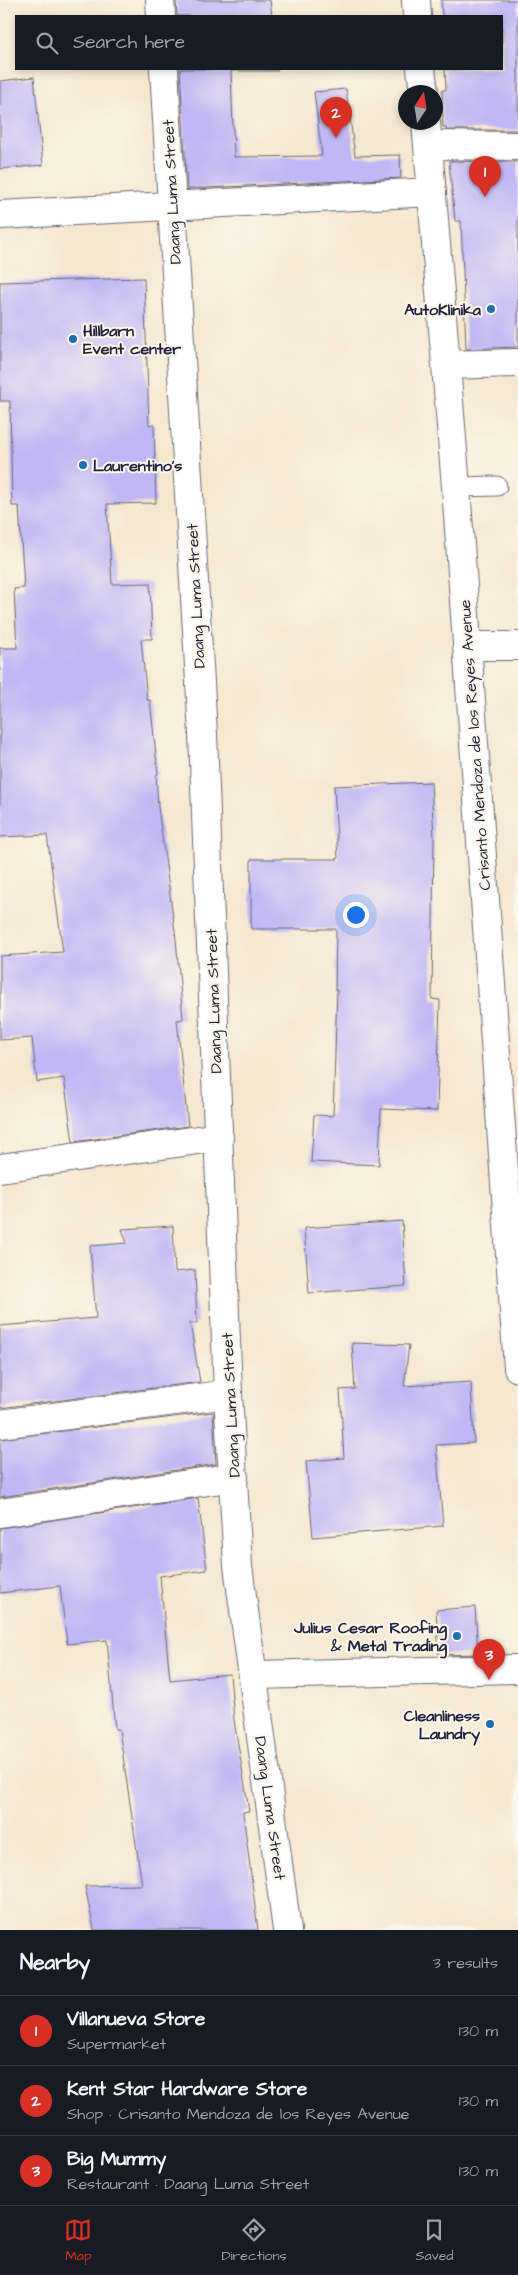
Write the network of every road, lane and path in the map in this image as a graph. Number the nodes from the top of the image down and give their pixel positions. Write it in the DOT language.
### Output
graph roads {
  1 [pos="160,0"];
  2 [pos="416,0"];
  3 [pos="161,15"];
  4 [pos="417,15"];
  5 [pos="164,70"];
  6 [pos="421,70"];
  7 [pos="423,85"];
  8 [pos="428,134"];
  9 [pos="518,146"];
  10 [pos="432,192"];
  11 [pos="172,207"];
  12 [pos="0,215"];
  13 [pos="518,363"];
  14 [pos="446,365"];
  15 [pos="497,486"];
  16 [pos="456,487"];
  17 [pos="467,646"];
  18 [pos="518,646"];
  19 [pos="219,1137"];
  20 [pos="0,1168"];
  21 [pos="518,1368"];
  22 [pos="228,1394"];
  23 [pos="0,1424"];
  24 [pos="234,1477"];
  25 [pos="0,1513"];
  26 [pos="518,1669"];
  27 [pos="253,1675"];
  28 [pos="287,1930"];
  1 -- 3 [label="street"];
  2 -- 4 [label="street"];
  5 -- 11 [label="street, Daang Luma Street"];
  6 -- 7 [label="street"];
  8 -- 9 [label="street"];
  8 -- 10 [label="street, Crisanto Mendoza de los Reyes Avenue"];
  10 -- 11 [label="street"];
  10 -- 14 [label="street, Crisanto Mendoza de los Reyes Avenue"];
  11 -- 12 [label="street"];
  11 -- 19 [label="street, Daang Luma Street"];
  13 -- 14 [label="street"];
  14 -- 16 [label="street, Crisanto Mendoza de los Reyes Avenue"];
  15 -- 16 [label="lane"];
  16 -- 17 [label="street, Crisanto Mendoza de los Reyes Avenue"];
  17 -- 18 [label="street"];
  17 -- 21 [label="street, Crisanto Mendoza de los Reyes Avenue"];
  19 -- 20 [label="street"];
  19 -- 22 [label="street, Daang Luma Street"];
  22 -- 23 [label="street"];
  22 -- 24 [label="street, Daang Luma Street"];
  24 -- 25 [label="street"];
  24 -- 27 [label="street, Daang Luma Street"];
  26 -- 27 [label="street"];
  27 -- 28 [label="street, Daang Luma Street"];
}
